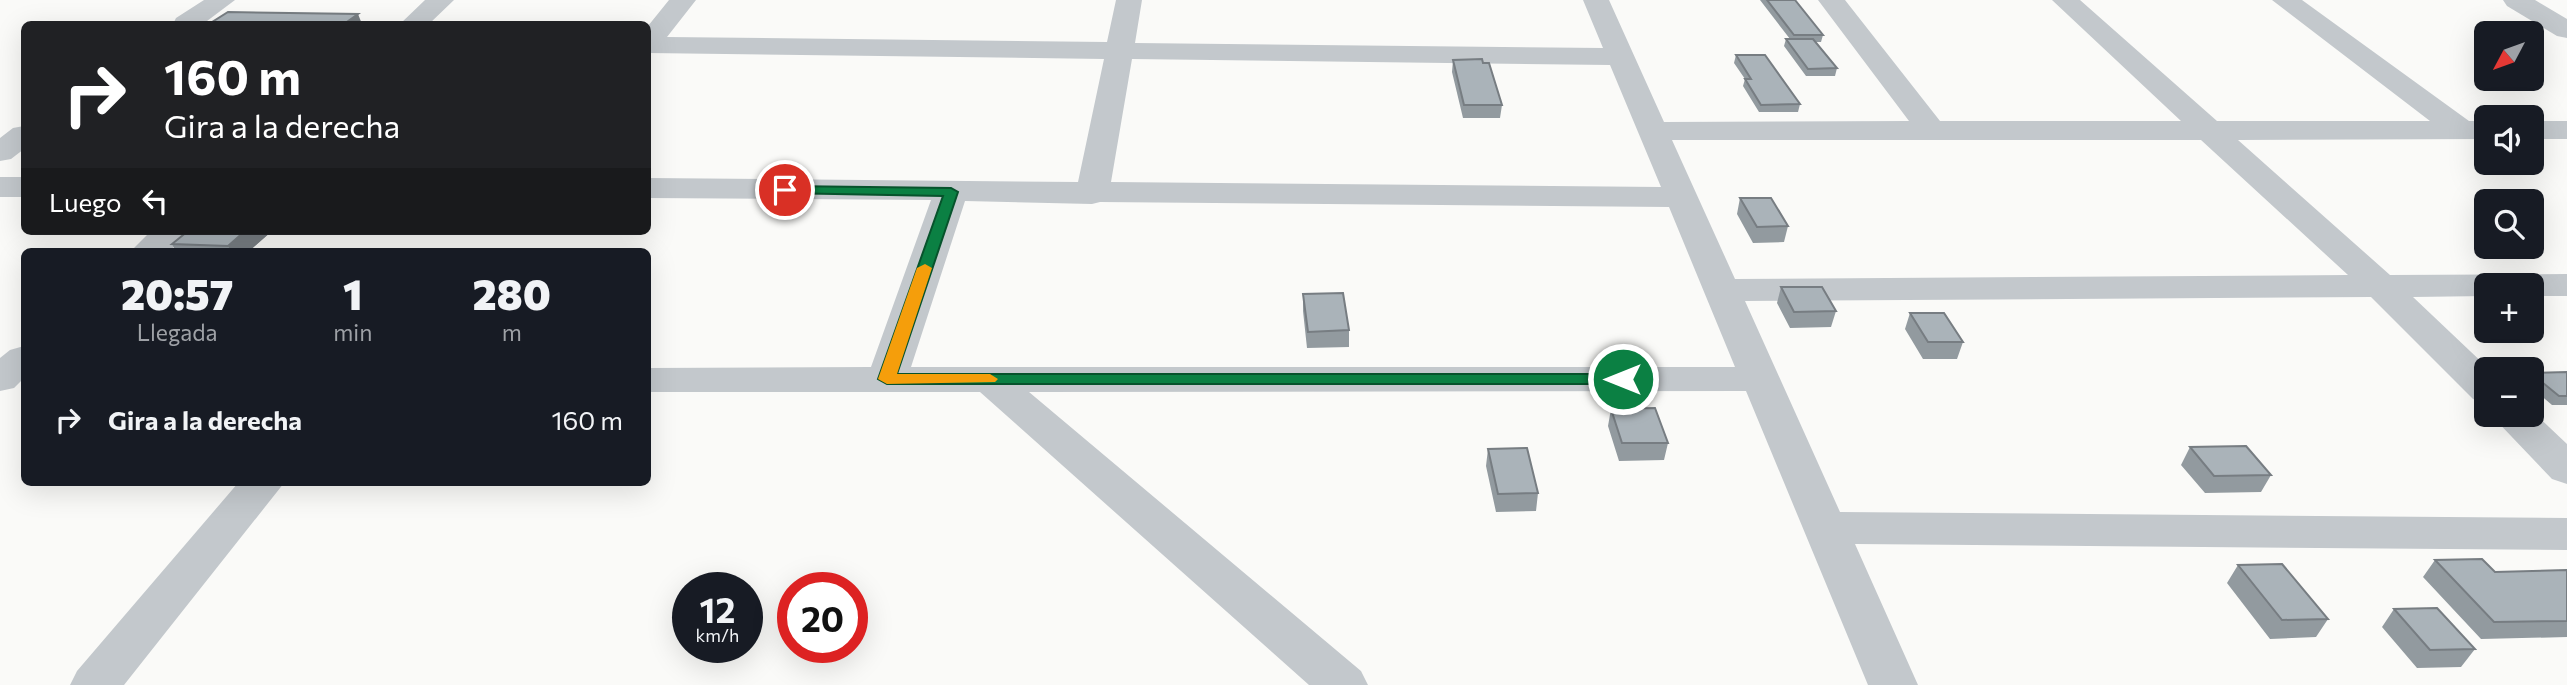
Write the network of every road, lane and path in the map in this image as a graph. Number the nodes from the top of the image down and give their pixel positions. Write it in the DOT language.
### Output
graph roads {
  1 [pos="222,0"];
  2 [pos="441,0"];
  3 [pos="683,0"];
  4 [pos="1129,0"];
  5 [pos="1596,0"];
  6 [pos="1831,0"];
  7 [pos="2065,0"];
  8 [pos="2285,0"];
  9 [pos="2516,0"];
  10 [pos="190,21"];
  11 [pos="416,21"];
  12 [pos="2567,30"];
  13 [pos="651,40"];
  14 [pos="651,44"];
  15 [pos="1118,51"];
  16 [pos="1621,57"];
  17 [pos="2207,130"];
  18 [pos="2474,130"];
  19 [pos="2544,130"];
  20 [pos="2567,130"];
  21 [pos="1653,131"];
  22 [pos="1932,131"];
  23 [pos="21,137"];
  24 [pos="0,152"];
  25 [pos="0,187"];
  26 [pos="21,187"];
  27 [pos="651,188"];
  28 [pos="951,192"];
  29 [pos="1092,194"];
  30 [pos="1681,197"];
  31 [pos="167,235"];
  32 [pos="153,248"];
  33 [pos="2567,285"];
  34 [pos="2381,286"];
  35 [pos="1722,290"];
  36 [pos="21,361"];
  37 [pos="2474,377"];
  38 [pos="887,379"];
  39 [pos="989,379"];
  40 [pos="1760,379"];
  41 [pos="651,380"];
  42 [pos="0,381"];
  43 [pos="21,382"];
  44 [pos="2524,427"];
  45 [pos="2567,469"];
  46 [pos="260,486"];
  47 [pos="1825,528"];
  48 [pos="2567,534"];
  49 [pos="95,685"];
  50 [pos="1343,685"];
  51 [pos="1893,685"];
  1 -- 10 [label="street"];
  2 -- 11 [label="street"];
  3 -- 13 [label="street"];
  4 -- 15 [label="street"];
  5 -- 16 [label="street"];
  6 -- 22 [label="street"];
  7 -- 17 [label="street"];
  8 -- 18 [label="street"];
  9 -- 12 [label="street"];
  14 -- 15 [label="street"];
  15 -- 16 [label="street"];
  15 -- 29 [label="street"];
  16 -- 21 [label="street"];
  17 -- 18 [label="street"];
  17 -- 22 [label="street"];
  17 -- 34 [label="street"];
  19 -- 20 [label="street"];
  21 -- 22 [label="street"];
  21 -- 30 [label="street"];
  23 -- 24 [label="street"];
  25 -- 26 [label="street"];
  27 -- 28 [label="street"];
  28 -- 29 [label="street"];
  28 -- 38 [label="street"];
  29 -- 30 [label="street"];
  30 -- 35 [label="street"];
  31 -- 32 [label="street"];
  33 -- 34 [label="street"];
  34 -- 35 [label="street"];
  34 -- 37 [label="street"];
  35 -- 40 [label="street"];
  36 -- 42 [label="street"];
  38 -- 39 [label="street"];
  38 -- 41 [label="street"];
  39 -- 40 [label="street"];
  39 -- 50 [label="street"];
  40 -- 47 [label="street"];
  42 -- 43 [label="street"];
  44 -- 45 [label="street"];
  46 -- 49 [label="street"];
  47 -- 48 [label="street"];
  47 -- 51 [label="street"];
}
